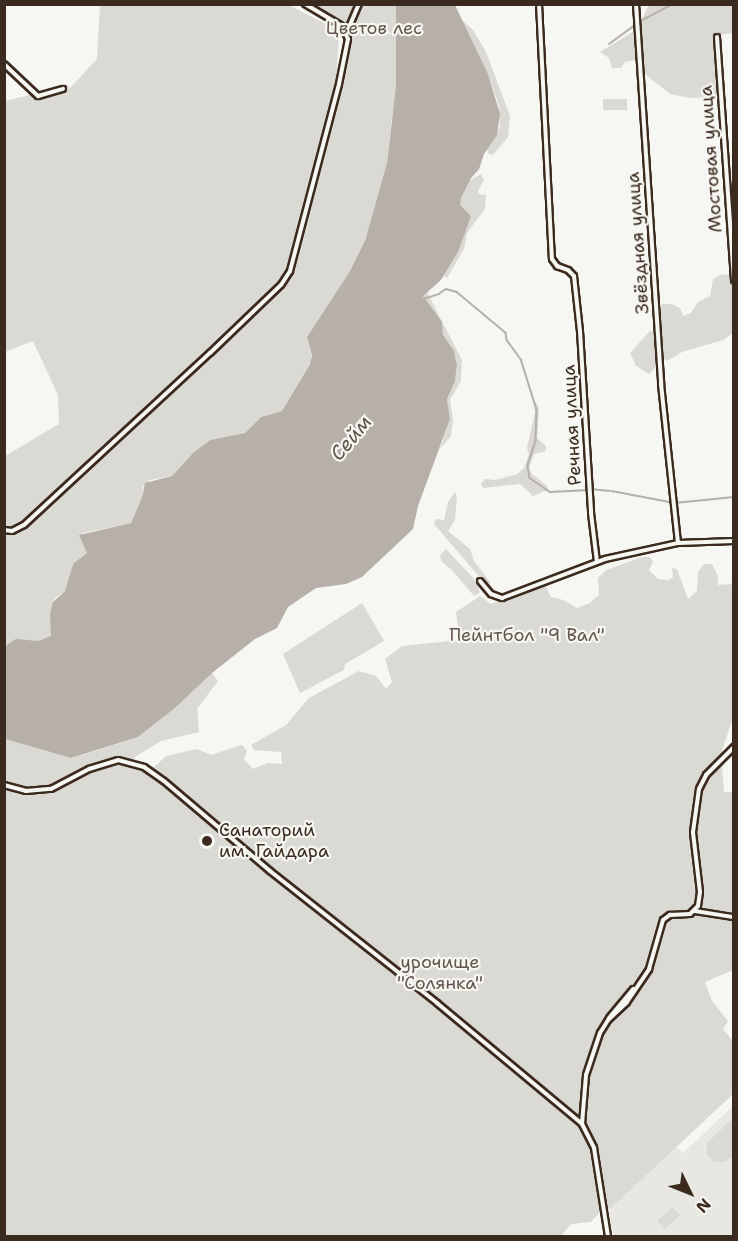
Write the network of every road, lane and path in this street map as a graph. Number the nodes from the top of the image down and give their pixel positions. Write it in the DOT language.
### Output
graph roads {
  1 [pos="305,4"];
  2 [pos="359,4"];
  3 [pos="539,4"];
  4 [pos="636,4"];
  5 [pos="347,32"];
  6 [pos="717,37"];
  7 [pos="4,64"];
  8 [pos="63,89"];
  9 [pos="734,280"];
  10 [pos="4,530"];
  11 [pos="734,541"];
  12 [pos="678,543"];
  13 [pos="597,562"];
  14 [pos="480,581"];
  15 [pos="734,747"];
  16 [pos="4,784"];
  17 [pos="695,911"];
  18 [pos="734,917"];
  19 [pos="582,1124"];
  20 [pos="608,1236"];
  1 -- 5 [label="street"];
  2 -- 5 [label="street"];
  3 -- 13 [label="street, Речная улица"];
  4 -- 12 [label="street, Звёздная улица"];
  5 -- 10 [label="street"];
  6 -- 9 [label="street, Мостовая улица"];
  7 -- 8 [label="street"];
  11 -- 12 [label="street"];
  12 -- 13 [label="street"];
  13 -- 14 [label="street"];
  15 -- 17 [label="street"];
  16 -- 19 [label="street"];
  17 -- 18 [label="street"];
  17 -- 19 [label="street"];
  19 -- 20 [label="street"];
}
